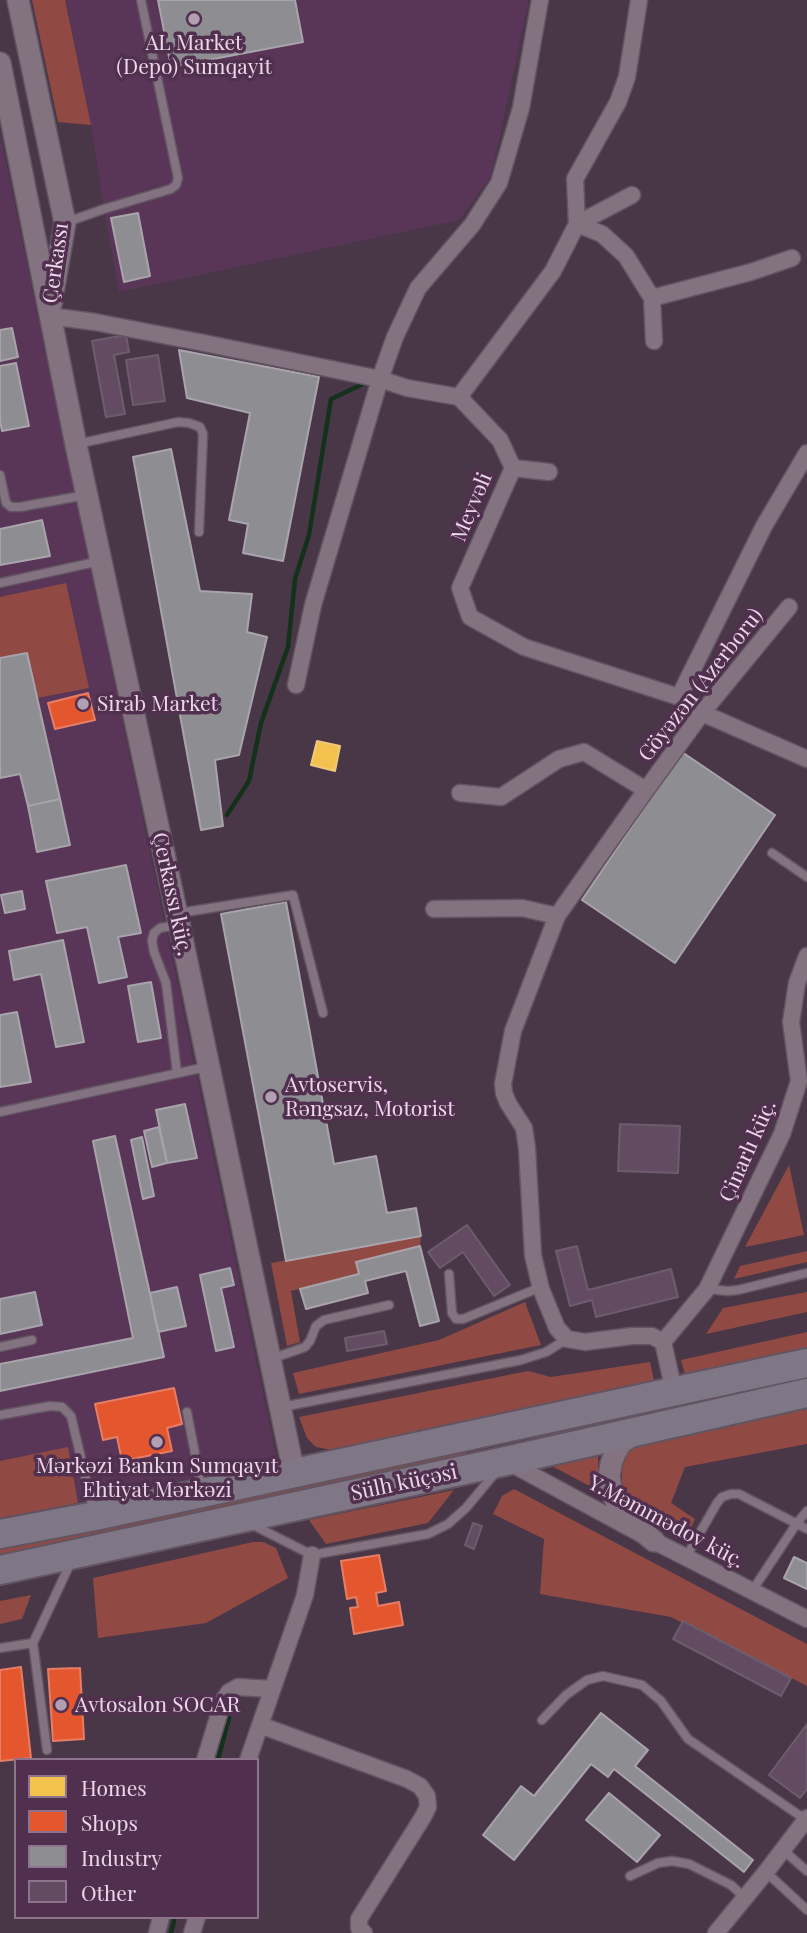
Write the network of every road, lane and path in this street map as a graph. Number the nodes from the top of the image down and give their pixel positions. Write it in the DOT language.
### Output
graph roads {
  1 [pos="18,0"];
  2 [pos="141,0"];
  3 [pos="540,0"];
  4 [pos="639,0"];
  5 [pos="0,63"];
  6 [pos="632,195"];
  7 [pos="65,223"];
  8 [pos="578,224"];
  9 [pos="792,258"];
  10 [pos="652,298"];
  11 [pos="49,316"];
  12 [pos="654,341"];
  13 [pos="380,379"];
  14 [pos="459,397"];
  15 [pos="76,445"];
  16 [pos="807,453"];
  17 [pos="513,468"];
  18 [pos="550,472"];
  19 [pos="0,475"];
  20 [pos="86,495"];
  21 [pos="199,532"];
  22 [pos="100,561"];
  23 [pos="0,583"];
  24 [pos="789,607"];
  25 [pos="296,685"];
  26 [pos="679,697"];
  27 [pos="702,713"];
  28 [pos="807,759"];
  29 [pos="646,790"];
  30 [pos="460,793"];
  31 [pos="772,853"];
  32 [pos="807,877"];
  33 [pos="434,909"];
  34 [pos="557,916"];
  35 [pos="178,919"];
  36 [pos="807,956"];
  37 [pos="323,1013"];
  38 [pos="209,1066"];
  39 [pos="177,1073"];
  40 [pos="803,1080"];
  41 [pos="0,1112"];
  42 [pos="807,1273"];
  43 [pos="449,1274"];
  44 [pos="541,1287"];
  45 [pos="707,1289"];
  46 [pos="389,1305"];
  47 [pos="567,1339"];
  48 [pos="32,1340"];
  49 [pos="663,1342"];
  50 [pos="0,1347"];
  51 [pos="270,1359"];
  52 [pos="807,1363"];
  53 [pos="674,1391"];
  54 [pos="807,1393"];
  55 [pos="280,1408"];
  56 [pos="187,1412"];
  57 [pos="0,1415"];
  58 [pos="643,1429"];
  59 [pos="466,1437"];
  60 [pos="506,1461"];
  61 [pos="293,1473"];
  62 [pos="203,1493"];
  63 [pos="807,1511"];
  64 [pos="95,1516"];
  65 [pos="241,1519"];
  66 [pos="797,1523"];
  67 [pos="807,1528"];
  68 [pos="0,1534"];
  69 [pos="654,1541"];
  70 [pos="75,1554"];
  71 [pos="312,1555"];
  72 [pos="686,1557"];
  73 [pos="0,1570"];
  74 [pos="752,1591"];
  75 [pos="807,1619"];
  76 [pos="33,1643"];
  77 [pos="0,1648"];
  78 [pos="272,1689"];
  79 [pos="542,1720"];
  80 [pos="260,1725"];
  81 [pos="47,1750"];
  82 [pos="206,1758"];
  83 [pos="249,1758"];
  84 [pos="806,1819"];
  85 [pos="783,1850"];
  86 [pos="807,1871"];
  87 [pos="766,1872"];
  88 [pos="630,1876"];
  89 [pos="746,1898"];
  90 [pos="807,1910"];
  91 [pos="364,1933"];
  92 [pos="716,1933"];
  1 -- 7 [label="street, Çerkassı"];
  2 -- 7 [label="lane"];
  3 -- 13 [label="street"];
  4 -- 8 [label="street"];
  5 -- 11 [label="street, Çerkassı"];
  6 -- 8 [label="street"];
  7 -- 11 [label="street, Çerkassı"];
  8 -- 10 [label="street"];
  8 -- 14 [label="street"];
  9 -- 10 [label="street"];
  10 -- 12 [label="street"];
  11 -- 13 [label="street"];
  11 -- 15 [label="street, Çerkassı küç."];
  13 -- 14 [label="street"];
  13 -- 25 [label="street"];
  14 -- 17 [label="street, Meyvəli"];
  15 -- 20 [label="street, Çerkassı küç."];
  15 -- 21 [label="lane"];
  16 -- 26 [label="street"];
  17 -- 18 [label="street"];
  17 -- 26 [label="street, Meyvəli"];
  19 -- 20 [label="lane"];
  20 -- 22 [label="street, Çerkassı küç."];
  22 -- 23 [label="lane"];
  22 -- 35 [label="street, Çerkassı küç."];
  24 -- 27 [label="street, Göyəzən (Azerboru)"];
  26 -- 27 [label="street, Meyvəli"];
  27 -- 28 [label="street, Meyvəli"];
  27 -- 29 [label="street, Göyəzən (Azerboru)"];
  29 -- 30 [label="street, Göyəzən (Azerboru)"];
  29 -- 34 [label="street, Göyəzən (Azerboru)"];
  31 -- 32 [label="lane"];
  33 -- 34 [label="street"];
  34 -- 44 [label="street, Göyəzən (Azerboru)"];
  35 -- 37 [label="lane"];
  35 -- 38 [label="street, Çerkassı küç."];
  35 -- 39 [label="lane"];
  36 -- 40 [label="street, Çinarlı küç."];
  38 -- 39 [label="lane"];
  38 -- 51 [label="street, Çerkassı küç."];
  39 -- 41 [label="lane"];
  40 -- 45 [label="street, Çinarlı küç."];
  42 -- 45 [label="lane"];
  43 -- 44 [label="lane"];
  44 -- 47 [label="street, Göyəzən (Azerboru)"];
  45 -- 49 [label="street, Çinarlı küç."];
  46 -- 51 [label="lane"];
  47 -- 49 [label="street"];
  47 -- 55 [label="lane"];
  48 -- 50 [label="lane"];
  49 -- 53 [label="street"];
  51 -- 55 [label="street, Çerkassı küç."];
  52 -- 53 [label="highway, Sülh küçəsi"];
  53 -- 59 [label="highway, Sülh küçəsi"];
  54 -- 58 [label="highway, Sülh küçəsi"];
  55 -- 61 [label="street, Çerkassı küç."];
  56 -- 62 [label="lane"];
  57 -- 64 [label="lane"];
  58 -- 60 [label="highway, Sülh küçəsi"];
  58 -- 69 [label="street"];
  59 -- 60 [label="street"];
  59 -- 61 [label="highway, Sülh küçəsi"];
  60 -- 65 [label="highway, Sülh küçəsi"];
  60 -- 69 [label="street, Y.Məmmədov küç."];
  60 -- 71 [label="lane"];
  61 -- 62 [label="highway, Sülh küçəsi"];
  62 -- 64 [label="highway, Sülh küçəsi"];
  63 -- 66 [label="lane"];
  64 -- 68 [label="highway, Sülh küçəsi"];
  65 -- 70 [label="highway, Sülh küçəsi"];
  65 -- 71 [label="lane"];
  66 -- 67 [label="lane"];
  66 -- 72 [label="lane"];
  66 -- 74 [label="lane"];
  69 -- 72 [label="street, Y.Məmmədov küç."];
  70 -- 73 [label="highway, Sülh küçəsi"];
  70 -- 76 [label="lane"];
  71 -- 78 [label="street"];
  72 -- 74 [label="street, Y.Məmmədov küç."];
  74 -- 75 [label="street, Y.Məmmədov küç."];
  76 -- 77 [label="lane"];
  76 -- 81 [label="lane"];
  78 -- 80 [label="street"];
  78 -- 82 [label="street"];
  79 -- 84 [label="lane"];
  80 -- 83 [label="street"];
  80 -- 91 [label="street"];
  84 -- 85 [label="street"];
  85 -- 86 [label="lane"];
  85 -- 87 [label="street"];
  87 -- 89 [label="street"];
  87 -- 90 [label="lane"];
  88 -- 89 [label="lane"];
  89 -- 92 [label="street"];
}
